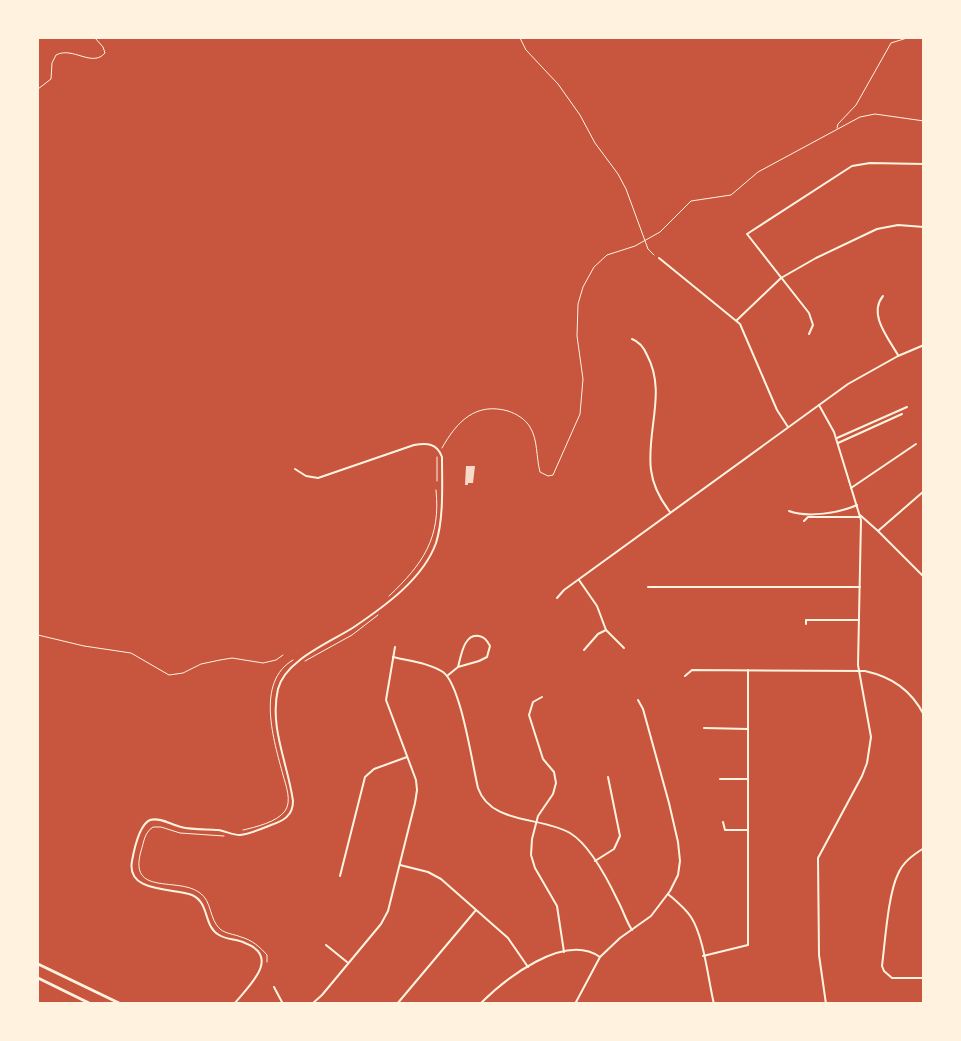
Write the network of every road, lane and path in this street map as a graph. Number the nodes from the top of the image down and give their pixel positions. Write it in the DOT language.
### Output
graph roads {
  1 [pos="95,38"];
  2 [pos="520,38"];
  3 [pos="907,38"];
  4 [pos="38,89"];
  5 [pos="924,120"];
  6 [pos="837,130"];
  7 [pos="924,164"];
  8 [pos="924,227"];
  9 [pos="644,240"];
  10 [pos="659,258"];
  11 [pos="782,278"];
  12 [pos="883,296"];
  13 [pos="737,320"];
  14 [pos="809,334"];
  15 [pos="632,339"];
  16 [pos="924,345"];
  17 [pos="898,356"];
  18 [pos="819,405"];
  19 [pos="907,407"];
  20 [pos="902,414"];
  21 [pos="788,427"];
  22 [pos="837,438"];
  23 [pos="838,443"];
  24 [pos="916,444"];
  25 [pos="440,451"];
  26 [pos="437,457"];
  27 [pos="295,470"];
  28 [pos="436,481"];
  29 [pos="851,488"];
  30 [pos="436,489"];
  31 [pos="924,491"];
  32 [pos="856,505"];
  33 [pos="789,511"];
  34 [pos="670,513"];
  35 [pos="860,516"];
  36 [pos="804,521"];
  37 [pos="878,531"];
  38 [pos="924,569"];
  39 [pos="920,573"];
  40 [pos="924,577"];
  41 [pos="578,580"];
  42 [pos="648,587"];
  43 [pos="860,587"];
  44 [pos="557,598"];
  45 [pos="385,600"];
  46 [pos="382,611"];
  47 [pos="859,620"];
  48 [pos="806,624"];
  49 [pos="606,630"];
  50 [pos="38,635"];
  51 [pos="395,647"];
  52 [pos="624,648"];
  53 [pos="584,650"];
  54 [pos="283,655"];
  55 [pos="393,657"];
  56 [pos="295,659"];
  57 [pos="304,661"];
  58 [pos="458,667"];
  59 [pos="748,670"];
  60 [pos="858,670"];
  61 [pos="447,676"];
  62 [pos="685,676"];
  63 [pos="542,697"];
  64 [pos="638,700"];
  65 [pos="924,715"];
  66 [pos="704,728"];
  67 [pos="748,729"];
  68 [pos="407,756"];
  69 [pos="608,777"];
  70 [pos="720,779"];
  71 [pos="748,779"];
  72 [pos="536,822"];
  73 [pos="723,822"];
  74 [pos="748,830"];
  75 [pos="240,831"];
  76 [pos="228,836"];
  77 [pos="924,848"];
  78 [pos="595,861"];
  79 [pos="400,864"];
  80 [pos="340,876"];
  81 [pos="668,894"];
  82 [pos="476,910"];
  83 [pos="632,930"];
  84 [pos="326,945"];
  85 [pos="564,952"];
  86 [pos="703,956"];
  87 [pos="600,957"];
  88 [pos="348,962"];
  89 [pos="265,963"];
  90 [pos="38,964"];
  91 [pos="528,967"];
  92 [pos="38,978"];
  93 [pos="924,978"];
  94 [pos="274,987"];
  95 [pos="91,1004"];
  96 [pos="121,1004"];
  97 [pos="234,1004"];
  98 [pos="283,1004"];
  99 [pos="312,1004"];
  100 [pos="397,1004"];
  101 [pos="480,1004"];
  102 [pos="575,1004"];
  103 [pos="714,1004"];
  104 [pos="826,1004"];
  1 -- 4 [label="path"];
  2 -- 9 [label="path"];
  3 -- 6 [label="path"];
  5 -- 6 [label="path"];
  6 -- 9 [label="path"];
  7 -- 11 [label="street"];
  8 -- 11 [label="street"];
  9 -- 10 [label="path"];
  9 -- 25 [label="path"];
  10 -- 13 [label="street"];
  11 -- 13 [label="street"];
  11 -- 14 [label="street"];
  12 -- 17 [label="street"];
  13 -- 21 [label="street"];
  15 -- 34 [label="street"];
  16 -- 17 [label="street"];
  17 -- 18 [label="street"];
  18 -- 21 [label="street"];
  18 -- 22 [label="street"];
  19 -- 22 [label="street"];
  20 -- 23 [label="street"];
  21 -- 34 [label="street"];
  22 -- 23 [label="street"];
  23 -- 29 [label="street"];
  24 -- 29 [label="street"];
  25 -- 27 [label="street"];
  25 -- 97 [label="street"];
  26 -- 28 [label="path"];
  29 -- 32 [label="street"];
  30 -- 45 [label="path"];
  31 -- 37 [label="street"];
  32 -- 33 [label="street"];
  32 -- 35 [label="street"];
  34 -- 41 [label="street"];
  35 -- 36 [label="street"];
  35 -- 37 [label="street"];
  35 -- 43 [label="street"];
  37 -- 39 [label="street"];
  38 -- 39 [label="street"];
  39 -- 40 [label="street"];
  41 -- 44 [label="street"];
  41 -- 49 [label="street"];
  42 -- 43 [label="street"];
  43 -- 47 [label="street"];
  46 -- 57 [label="path"];
  47 -- 48 [label="street"];
  47 -- 60 [label="street"];
  49 -- 52 [label="street"];
  49 -- 53 [label="street"];
  50 -- 54 [label="path"];
  51 -- 55 [label="street"];
  55 -- 61 [label="street"];
  55 -- 68 [label="street"];
  56 -- 75 [label="path"];
  58 -- 58 [label="street"];
  58 -- 61 [label="street"];
  59 -- 60 [label="street"];
  59 -- 62 [label="street"];
  59 -- 67 [label="street"];
  60 -- 65 [label="street"];
  60 -- 104 [label="street"];
  61 -- 72 [label="street"];
  63 -- 72 [label="street"];
  64 -- 81 [label="street"];
  66 -- 67 [label="street"];
  67 -- 71 [label="street"];
  68 -- 79 [label="street"];
  68 -- 80 [label="street"];
  69 -- 78 [label="street"];
  70 -- 71 [label="street"];
  71 -- 74 [label="street"];
  72 -- 78 [label="street"];
  72 -- 85 [label="street"];
  73 -- 74 [label="street"];
  74 -- 86 [label="street"];
  76 -- 89 [label="path"];
  77 -- 93 [label="street"];
  78 -- 83 [label="street"];
  79 -- 82 [label="street"];
  79 -- 88 [label="street"];
  81 -- 83 [label="street"];
  81 -- 86 [label="street"];
  82 -- 91 [label="street"];
  82 -- 100 [label="street"];
  83 -- 87 [label="street"];
  84 -- 88 [label="street"];
  85 -- 87 [label="street"];
  85 -- 91 [label="street"];
  86 -- 103 [label="street"];
  87 -- 102 [label="street"];
  88 -- 99 [label="street"];
  90 -- 96 [label="main road"];
  91 -- 101 [label="street"];
  92 -- 95 [label="main road"];
  94 -- 98 [label="street"];
}
